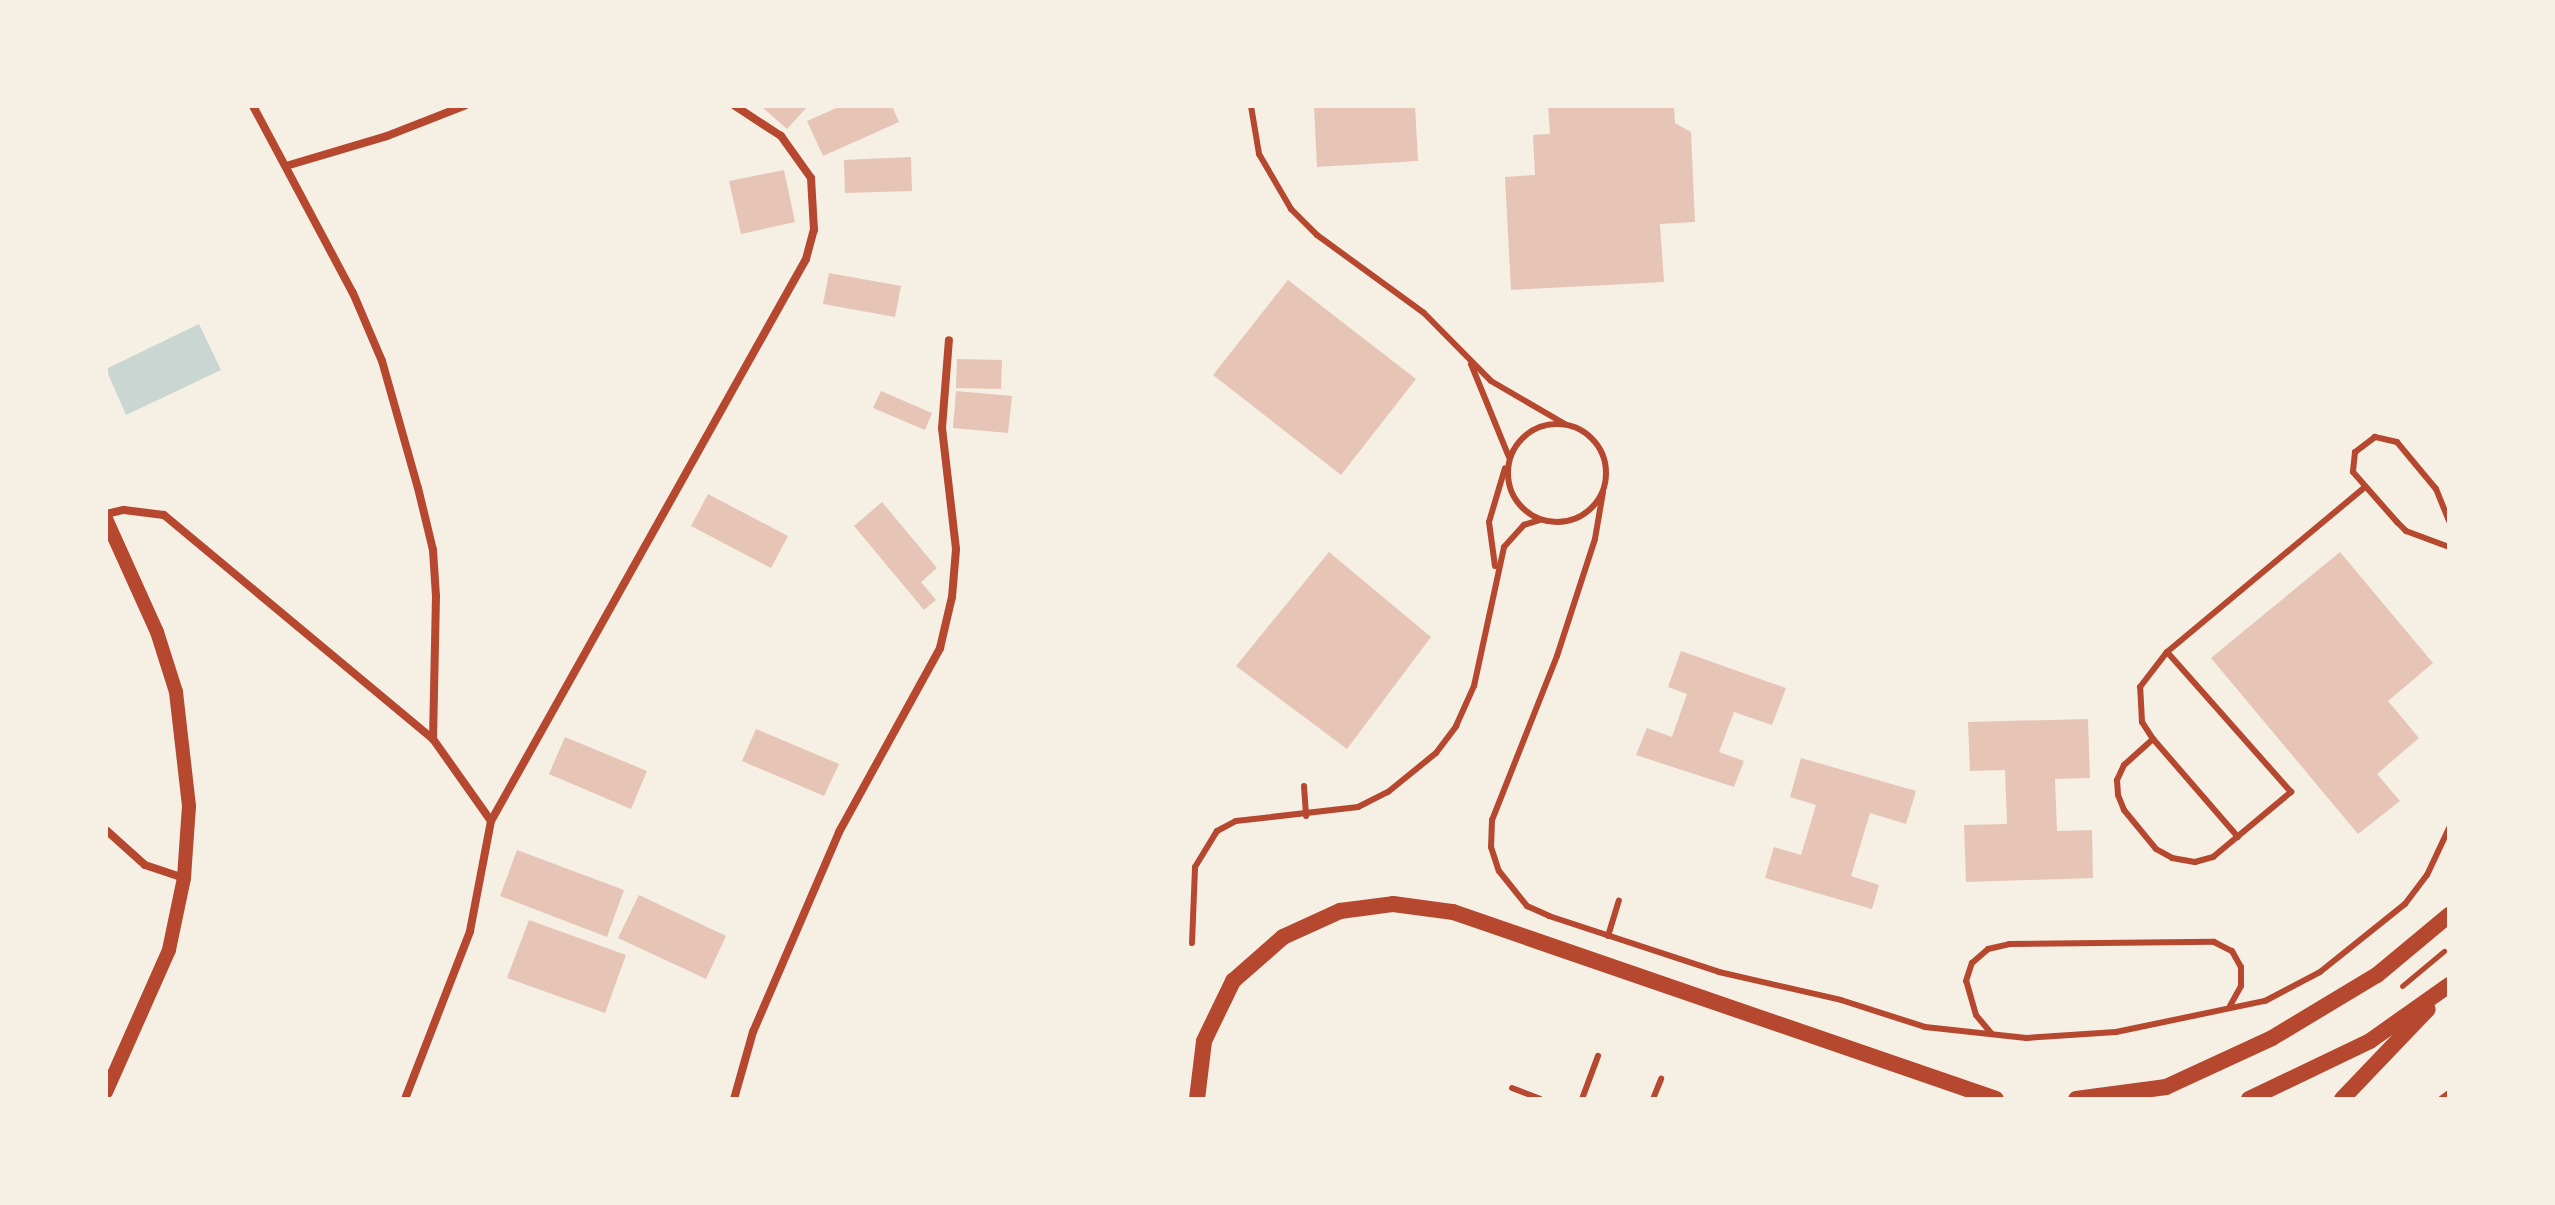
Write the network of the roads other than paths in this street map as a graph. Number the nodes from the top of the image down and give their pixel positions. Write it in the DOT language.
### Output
graph roads {
  1 [pos="253,106"];
  2 [pos="464,106"];
  3 [pos="735,106"];
  4 [pos="1251,106"];
  5 [pos="286,166"];
  6 [pos="949,340"];
  7 [pos="1469,361"];
  8 [pos="1565,424"];
  9 [pos="1508,460"];
  10 [pos="2364,488"];
  11 [pos="1603,492"];
  12 [pos="106,517"];
  13 [pos="1539,520"];
  14 [pos="2449,521"];
  15 [pos="2449,547"];
  16 [pos="1496,569"];
  17 [pos="2167,652"];
  18 [pos="433,739"];
  19 [pos="2153,739"];
  20 [pos="1304,786"];
  21 [pos="1306,816"];
  22 [pos="491,821"];
  23 [pos="2449,828"];
  24 [pos="106,830"];
  25 [pos="2238,837"];
  26 [pos="184,878"];
  27 [pos="1619,901"];
  28 [pos="2449,915"];
  29 [pos="1608,936"];
  30 [pos="1192,943"];
  31 [pos="2449,986"];
  32 [pos="2202,1015"];
  33 [pos="1991,1033"];
  34 [pos="1598,1056"];
  35 [pos="110,1075"];
  36 [pos="1661,1079"];
  37 [pos="1512,1088"];
  38 [pos="106,1092"];
  39 [pos="2449,1093"];
  40 [pos="405,1099"];
  41 [pos="734,1099"];
  42 [pos="1197,1099"];
  43 [pos="1540,1099"];
  44 [pos="1582,1099"];
  45 [pos="1653,1099"];
  46 [pos="1996,1099"];
  47 [pos="2076,1099"];
  48 [pos="2249,1099"];
  49 [pos="2342,1099"];
  50 [pos="2441,1099"];
  1 -- 5 [label="street"];
  2 -- 5 [label="street"];
  3 -- 22 [label="street"];
  4 -- 7 [label="lane"];
  5 -- 18 [label="street"];
  6 -- 41 [label="street"];
  7 -- 8 [label="lane"];
  7 -- 9 [label="lane"];
  8 -- 9 [label="lane"];
  8 -- 11 [label="lane"];
  9 -- 13 [label="lane"];
  9 -- 16 [label="lane"];
  10 -- 14 [label="lane"];
  10 -- 15 [label="lane"];
  10 -- 17 [label="lane"];
  11 -- 13 [label="lane"];
  11 -- 29 [label="lane"];
  12 -- 18 [label="street"];
  12 -- 26 [label="street"];
  13 -- 16 [label="lane"];
  16 -- 21 [label="lane"];
  17 -- 19 [label="lane"];
  17 -- 25 [label="lane"];
  18 -- 22 [label="street"];
  19 -- 25 [label="lane"];
  19 -- 25 [label="lane"];
  20 -- 21 [label="lane"];
  21 -- 30 [label="lane"];
  22 -- 40 [label="street"];
  23 -- 32 [label="lane"];
  24 -- 26 [label="street"];
  26 -- 35 [label="street"];
  27 -- 29 [label="lane"];
  28 -- 47 [label="main road"];
  29 -- 33 [label="lane"];
  31 -- 48 [label="main road"];
  31 -- 49 [label="main road"];
  32 -- 33 [label="lane"];
  32 -- 33 [label="lane"];
  34 -- 44 [label="lane"];
  35 -- 38 [label="street"];
  36 -- 45 [label="lane"];
  37 -- 43 [label="lane"];
  39 -- 50 [label="lane"];
  42 -- 46 [label="main road"];
}
